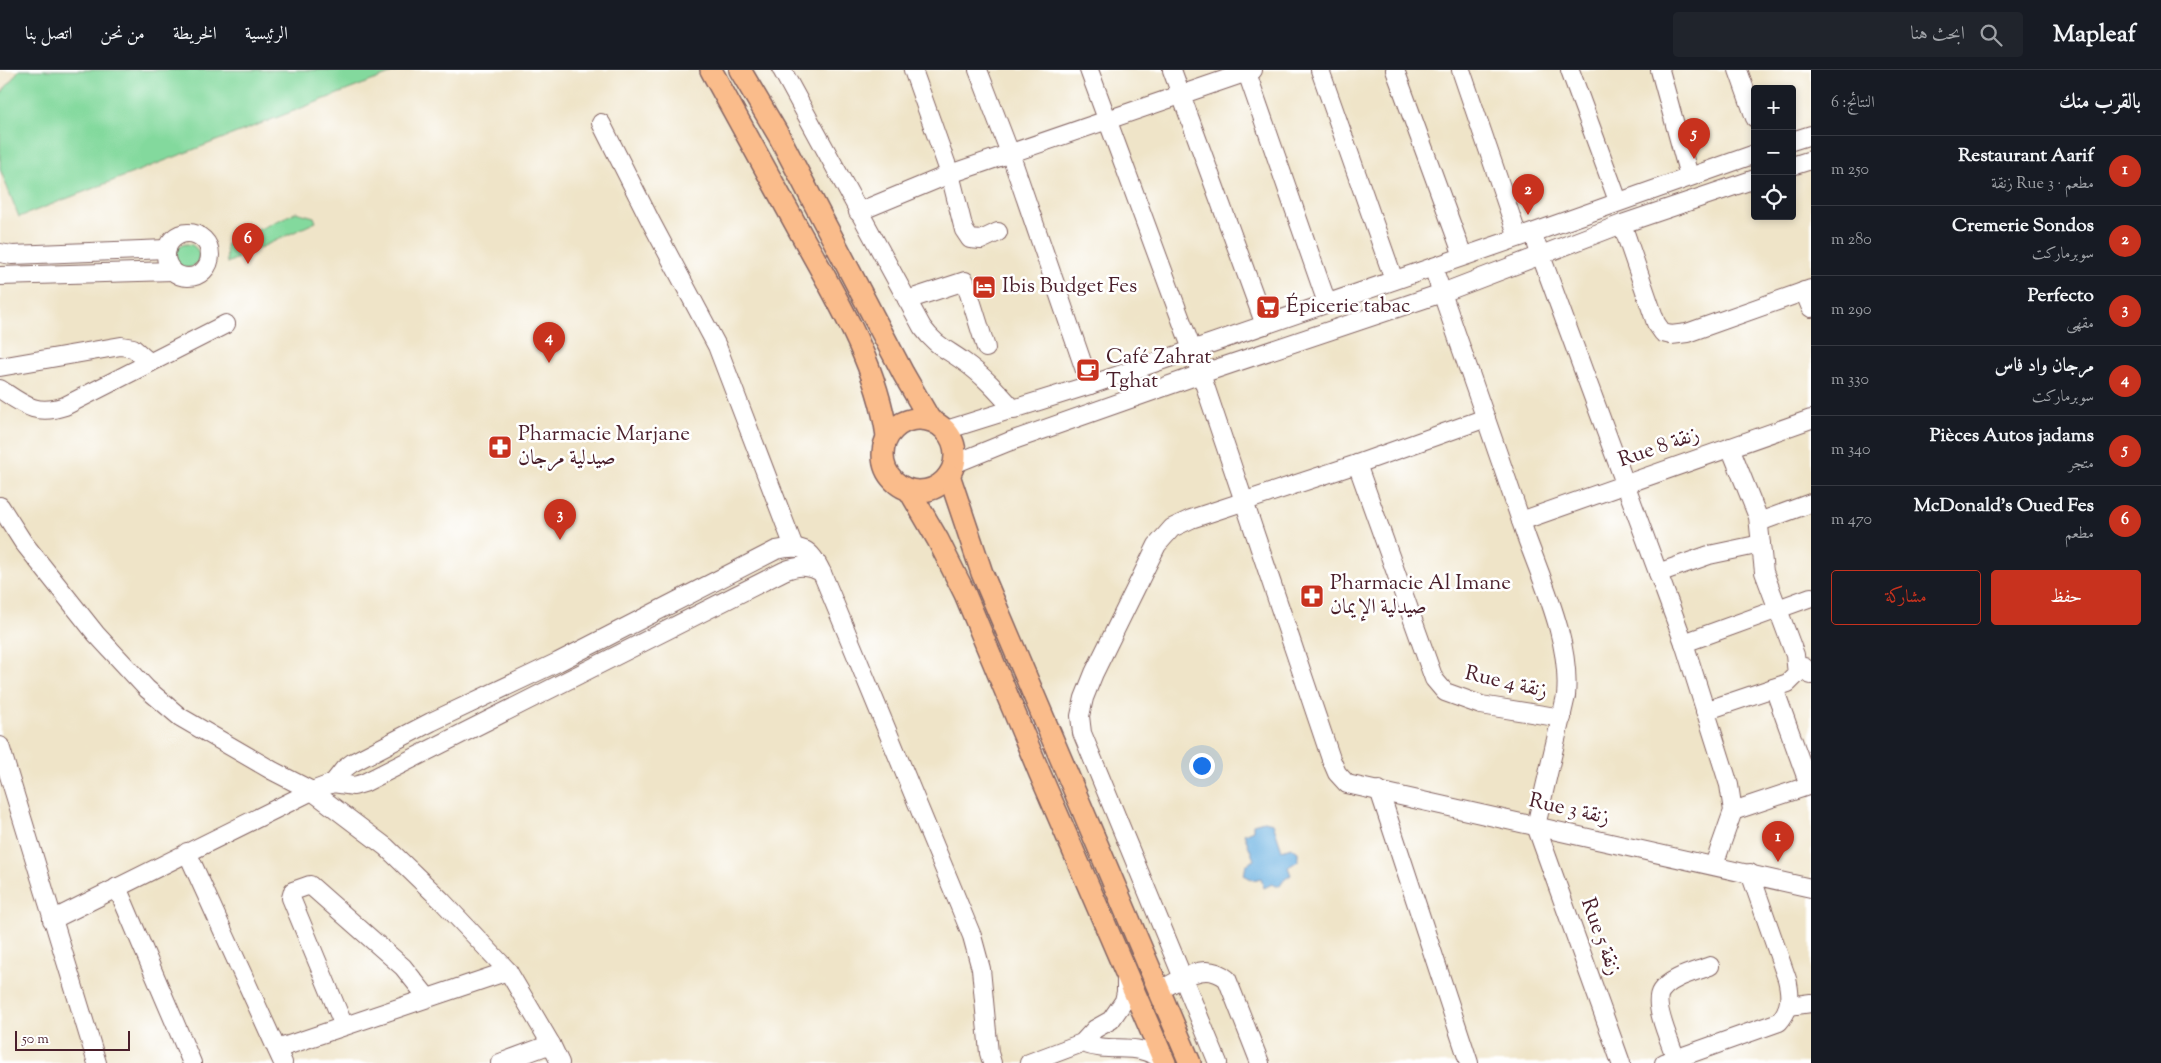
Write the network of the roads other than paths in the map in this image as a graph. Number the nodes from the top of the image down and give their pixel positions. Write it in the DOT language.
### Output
graph roads {
  1 [pos="711,70"];
  2 [pos="740,70"];
  3 [pos="782,70"];
  4 [pos="913,70"];
  5 [pos="978,70"];
  6 [pos="1089,70"];
  7 [pos="1172,70"];
  8 [pos="1320,70"];
  9 [pos="1395,70"];
  10 [pos="1461,70"];
  11 [pos="1570,70"];
  12 [pos="1660,70"];
  13 [pos="1738,70"];
  14 [pos="1249,71"];
  15 [pos="1181,95"];
  16 [pos="1751,107"];
  17 [pos="1107,120"];
  18 [pos="601,123"];
  19 [pos="1811,135"];
  20 [pos="1796,140"];
  21 [pos="1010,153"];
  22 [pos="1751,155"];
  23 [pos="1811,160"];
  24 [pos="1796,165"];
  25 [pos="950,174"];
  26 [pos="1689,176"];
  27 [pos="1751,180"];
  28 [pos="1626,198"];
  29 [pos="858,212"];
  30 [pos="1642,218"];
  31 [pos="1622,224"];
  32 [pos="998,232"];
  33 [pos="1525,235"];
  34 [pos="167,249"];
  35 [pos="0,253"];
  36 [pos="1540,254"];
  37 [pos="1463,256"];
  38 [pos="1433,267"];
  39 [pos="173,271"];
  40 [pos="0,276"];
  41 [pos="1394,280"];
  42 [pos="1808,290"];
  43 [pos="1442,293"];
  44 [pos="906,300"];
  45 [pos="1328,303"];
  46 [pos="1811,308"];
  47 [pos="226,324"];
  48 [pos="1265,325"];
  49 [pos="986,348"];
  50 [pos="1192,350"];
  51 [pos="150,363"];
  52 [pos="0,367"];
  53 [pos="1201,374"];
  54 [pos="1090,385"];
  55 [pos="0,389"];
  56 [pos="1014,410"];
  57 [pos="1486,418"];
  58 [pos="1811,419"];
  59 [pos="938,425"];
  60 [pos="887,436"];
  61 [pos="1730,447"];
  62 [pos="1357,464"];
  63 [pos="951,470"];
  64 [pos="1625,484"];
  65 [pos="909,490"];
  66 [pos="1245,500"];
  67 [pos="1811,503"];
  68 [pos="0,506"];
  69 [pos="1522,521"];
  70 [pos="1759,522"];
  71 [pos="1761,544"];
  72 [pos="794,547"];
  73 [pos="822,573"];
  74 [pos="1658,573"];
  75 [pos="1811,597"];
  76 [pos="1778,609"];
  77 [pos="1684,643"];
  78 [pos="1804,671"];
  79 [pos="1774,688"];
  80 [pos="1705,711"];
  81 [pos="1562,718"];
  82 [pos="0,746"];
  83 [pos="334,783"];
  84 [pos="1810,785"];
  85 [pos="1379,790"];
  86 [pos="312,791"];
  87 [pos="1733,810"];
  88 [pos="1536,826"];
  89 [pos="188,852"];
  90 [pos="1714,865"];
  91 [pos="1750,873"];
  92 [pos="117,887"];
  93 [pos="1811,888"];
  94 [pos="52,920"];
  95 [pos="1123,965"];
  96 [pos="1710,966"];
  97 [pos="508,971"];
  98 [pos="1182,979"];
  99 [pos="1160,990"];
  100 [pos="427,997"];
  101 [pos="1811,1003"];
  102 [pos="1789,1006"];
  103 [pos="344,1026"];
  104 [pos="1082,1043"];
  105 [pos="551,1044"];
  106 [pos="280,1056"];
  107 [pos="1670,1061"];
  108 [pos="97,1063"];
  109 [pos="192,1063"];
  110 [pos="500,1063"];
  111 [pos="560,1063"];
  112 [pos="992,1063"];
  113 [pos="1029,1063"];
  114 [pos="1165,1063"];
  115 [pos="1190,1063"];
  116 [pos="1218,1063"];
  117 [pos="1260,1063"];
  118 [pos="1469,1063"];
  119 [pos="1621,1063"];
  1 -- 60 [label="main road"];
  2 -- 59 [label="main road"];
  3 -- 29 [label="street"];
  4 -- 25 [label="street"];
  5 -- 21 [label="street"];
  6 -- 17 [label="street, Rue 3 زنقة"];
  7 -- 15 [label="street"];
  8 -- 41 [label="street"];
  9 -- 37 [label="street"];
  10 -- 33 [label="street"];
  11 -- 28 [label="street"];
  12 -- 26 [label="street"];
  13 -- 16 [label="street"];
  14 -- 15 [label="street"];
  14 -- 45 [label="street"];
  15 -- 17 [label="street"];
  15 -- 48 [label="street"];
  17 -- 21 [label="street"];
  17 -- 50 [label="street, Rue 3 زنقة"];
  18 -- 72 [label="street"];
  19 -- 20 [label="street"];
  21 -- 25 [label="street"];
  21 -- 54 [label="street"];
  22 -- 26 [label="street"];
  23 -- 24 [label="street"];
  25 -- 29 [label="street"];
  25 -- 32 [label="street"];
  26 -- 28 [label="street"];
  27 -- 30 [label="street"];
  28 -- 30 [label="street"];
  28 -- 33 [label="street"];
  29 -- 44 [label="street"];
  30 -- 31 [label="street"];
  31 -- 36 [label="street"];
  31 -- 42 [label="street"];
  33 -- 36 [label="street"];
  33 -- 37 [label="street"];
  34 -- 35 [label="street"];
  34 -- 39 [label="street"];
  34 -- 39 [label="street"];
  36 -- 43 [label="street"];
  36 -- 64 [label="street"];
  37 -- 38 [label="street"];
  38 -- 41 [label="street"];
  38 -- 43 [label="street"];
  39 -- 40 [label="street"];
  41 -- 45 [label="street"];
  42 -- 46 [label="street"];
  43 -- 53 [label="street"];
  43 -- 57 [label="street"];
  44 -- 49 [label="street"];
  44 -- 56 [label="street"];
  45 -- 48 [label="street"];
  47 -- 51 [label="street"];
  48 -- 50 [label="street"];
  50 -- 53 [label="street, Rue 3 زنقة"];
  50 -- 54 [label="street"];
  51 -- 52 [label="street"];
  51 -- 55 [label="street"];
  53 -- 63 [label="street"];
  53 -- 66 [label="street, Rue 3 زنقة"];
  54 -- 56 [label="street"];
  56 -- 59 [label="street"];
  57 -- 62 [label="street"];
  57 -- 69 [label="street"];
  58 -- 61 [label="street, Rue 8 زنقة"];
  59 -- 60 [label="main road"];
  59 -- 63 [label="main road"];
  60 -- 65 [label="main road"];
  61 -- 64 [label="street, Rue 8 زنقة"];
  61 -- 70 [label="street"];
  62 -- 66 [label="street"];
  62 -- 81 [label="street, Rue 4 زنقة"];
  63 -- 65 [label="main road"];
  63 -- 99 [label="main road"];
  64 -- 69 [label="street, Rue 8 زنقة"];
  64 -- 74 [label="street"];
  65 -- 95 [label="main road"];
  66 -- 85 [label="street, Rue 3 زنقة"];
  66 -- 98 [label="street"];
  67 -- 70 [label="street"];
  68 -- 86 [label="street"];
  69 -- 81 [label="street"];
  70 -- 71 [label="street"];
  71 -- 74 [label="street"];
  71 -- 76 [label="street"];
  72 -- 73 [label="street"];
  72 -- 83 [label="street"];
  73 -- 83 [label="street"];
  73 -- 112 [label="street"];
  74 -- 77 [label="street"];
  75 -- 76 [label="street"];
  76 -- 77 [label="street"];
  76 -- 78 [label="street"];
  77 -- 80 [label="street"];
  78 -- 79 [label="street"];
  79 -- 80 [label="street"];
  79 -- 84 [label="street"];
  80 -- 87 [label="street"];
  81 -- 88 [label="street"];
  82 -- 94 [label="street"];
  83 -- 86 [label="street"];
  84 -- 87 [label="street"];
  85 -- 88 [label="street, Rue 3 زنقة"];
  85 -- 118 [label="street"];
  86 -- 89 [label="street"];
  86 -- 97 [label="street"];
  87 -- 90 [label="street"];
  88 -- 90 [label="street, Rue 3 زنقة"];
  88 -- 119 [label="street, Rue 5 زنقة"];
  89 -- 92 [label="street"];
  89 -- 106 [label="street"];
  90 -- 91 [label="street, Rue 3 زنقة"];
  91 -- 93 [label="street, Rue 3 زنقة"];
  91 -- 102 [label="street"];
  92 -- 94 [label="street"];
  92 -- 109 [label="street"];
  94 -- 108 [label="street"];
  95 -- 104 [label="street"];
  95 -- 114 [label="main road"];
  96 -- 107 [label="street"];
  97 -- 100 [label="street"];
  97 -- 105 [label="street"];
  98 -- 99 [label="street"];
  98 -- 116 [label="street"];
  98 -- 117 [label="street"];
  99 -- 115 [label="main road"];
  100 -- 103 [label="street"];
  100 -- 103 [label="street"];
  101 -- 102 [label="street"];
  102 -- 107 [label="street"];
  103 -- 106 [label="street"];
  104 -- 113 [label="street"];
  104 -- 114 [label="street"];
  105 -- 110 [label="street"];
  105 -- 111 [label="street"];
}
